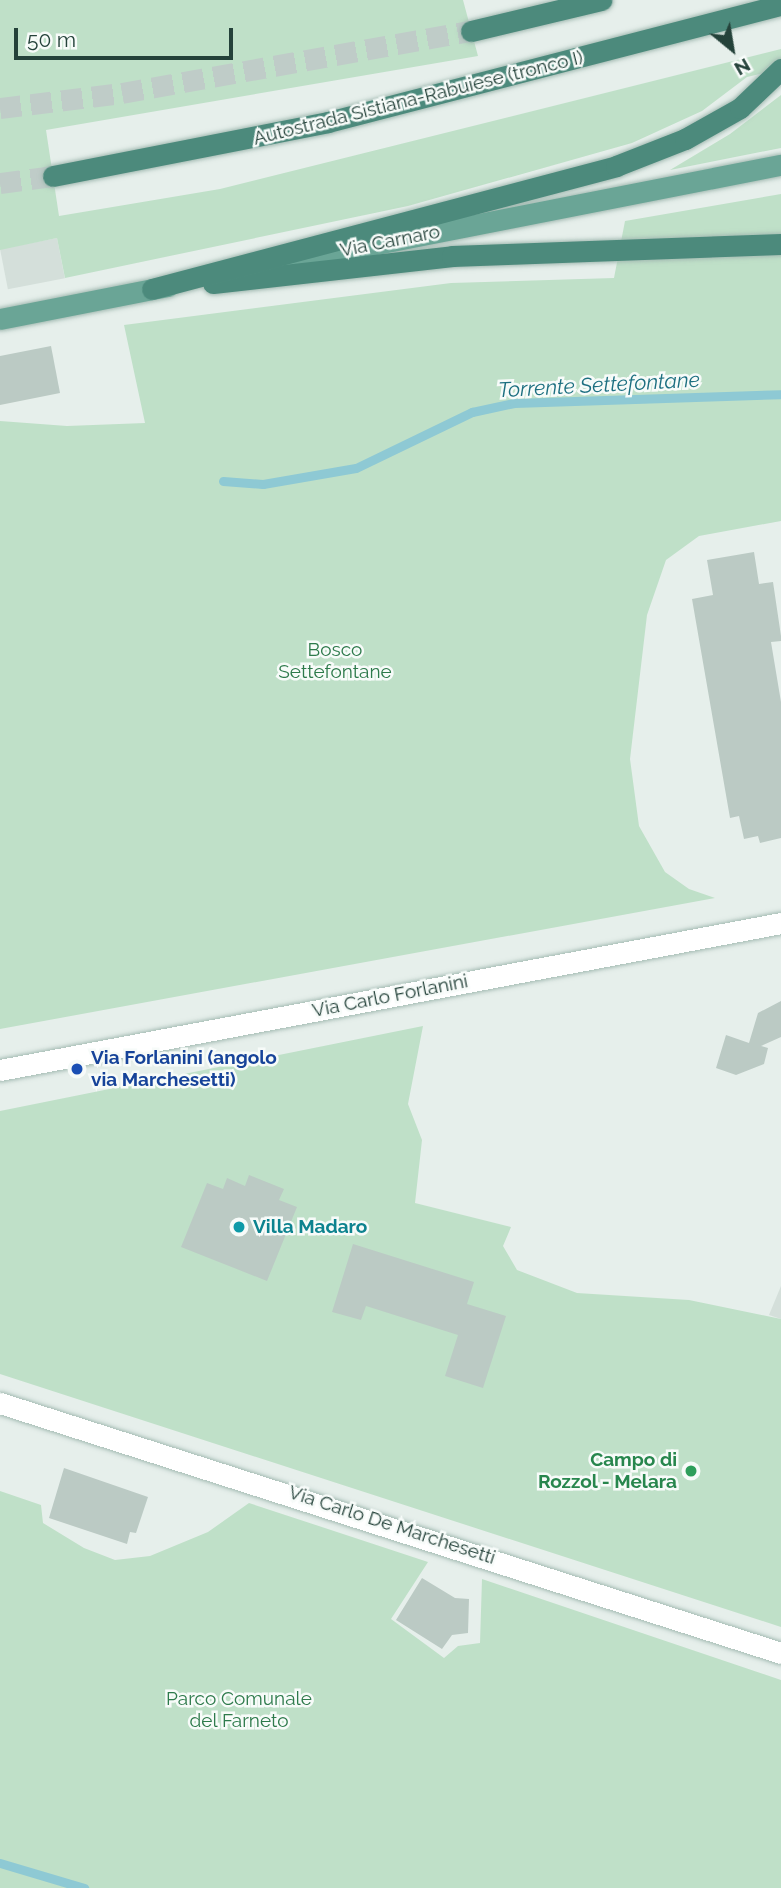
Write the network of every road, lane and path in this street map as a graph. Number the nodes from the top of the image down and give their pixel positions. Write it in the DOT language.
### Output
graph roads {
  1 [pos="601,0"];
  2 [pos="781,5"];
  3 [pos="471,31"];
  4 [pos="781,69"];
  5 [pos="781,165"];
  6 [pos="53,176"];
  7 [pos="781,244"];
  8 [pos="152,289"];
  9 [pos="0,319"];
  10 [pos="781,923"];
  11 [pos="0,1070"];
  12 [pos="0,1403"];
  13 [pos="781,1653"];
  1 -- 3 [label="highway"];
  2 -- 6 [label="highway, Autostrada Sistiana-Rabuiese (tronco I)"];
  4 -- 8 [label="highway"];
  5 -- 8 [label="main road, Via Carnaro"];
  7 -- 8 [label="highway"];
  8 -- 9 [label="main road, Via Carnaro"];
  10 -- 11 [label="main road, Via Carlo Forlanini"];
  12 -- 13 [label="main road, Via Carlo De Marchesetti"];
}
